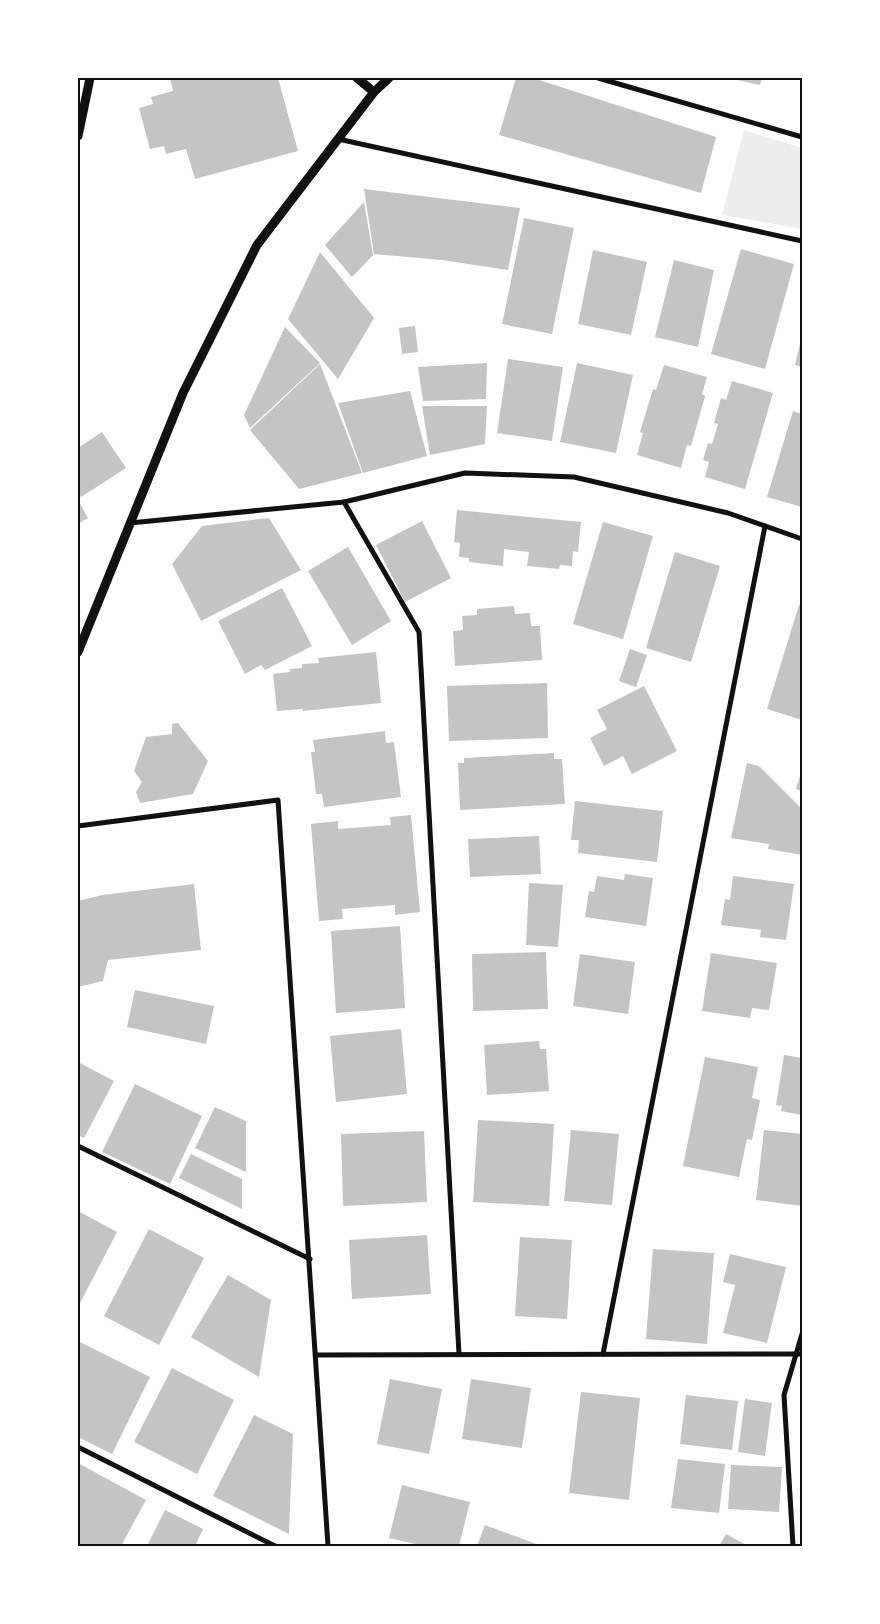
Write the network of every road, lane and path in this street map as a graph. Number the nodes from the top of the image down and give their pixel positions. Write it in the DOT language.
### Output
graph roads {
  1 [pos="90,78"];
  2 [pos="358,78"];
  3 [pos="389,78"];
  4 [pos="598,78"];
  5 [pos="374,92"];
  6 [pos="78,136"];
  7 [pos="802,137"];
  8 [pos="338,139"];
  9 [pos="802,242"];
  10 [pos="344,502"];
  11 [pos="130,523"];
  12 [pos="765,526"];
  13 [pos="802,539"];
  14 [pos="78,652"];
  15 [pos="78,826"];
  16 [pos="78,1146"];
  17 [pos="310,1259"];
  18 [pos="802,1334"];
  19 [pos="800,1353"];
  20 [pos="459,1354"];
  21 [pos="603,1354"];
  22 [pos="316,1355"];
  23 [pos="78,1447"];
  24 [pos="275,1546"];
  25 [pos="328,1546"];
  26 [pos="792,1546"];
  1 -- 6 [label="street"];
  2 -- 5 [label="street"];
  3 -- 5 [label="street"];
  4 -- 7 [label="street"];
  5 -- 8 [label="street"];
  8 -- 9 [label="street"];
  8 -- 11 [label="street"];
  10 -- 11 [label="street"];
  10 -- 12 [label="street"];
  10 -- 20 [label="street"];
  11 -- 14 [label="street"];
  12 -- 13 [label="street"];
  12 -- 21 [label="street"];
  15 -- 17 [label="street"];
  16 -- 17 [label="street"];
  17 -- 22 [label="street"];
  18 -- 19 [label="street"];
  19 -- 21 [label="street"];
  19 -- 26 [label="street"];
  20 -- 21 [label="street"];
  20 -- 22 [label="street"];
  22 -- 25 [label="street"];
  23 -- 24 [label="street"];
}
